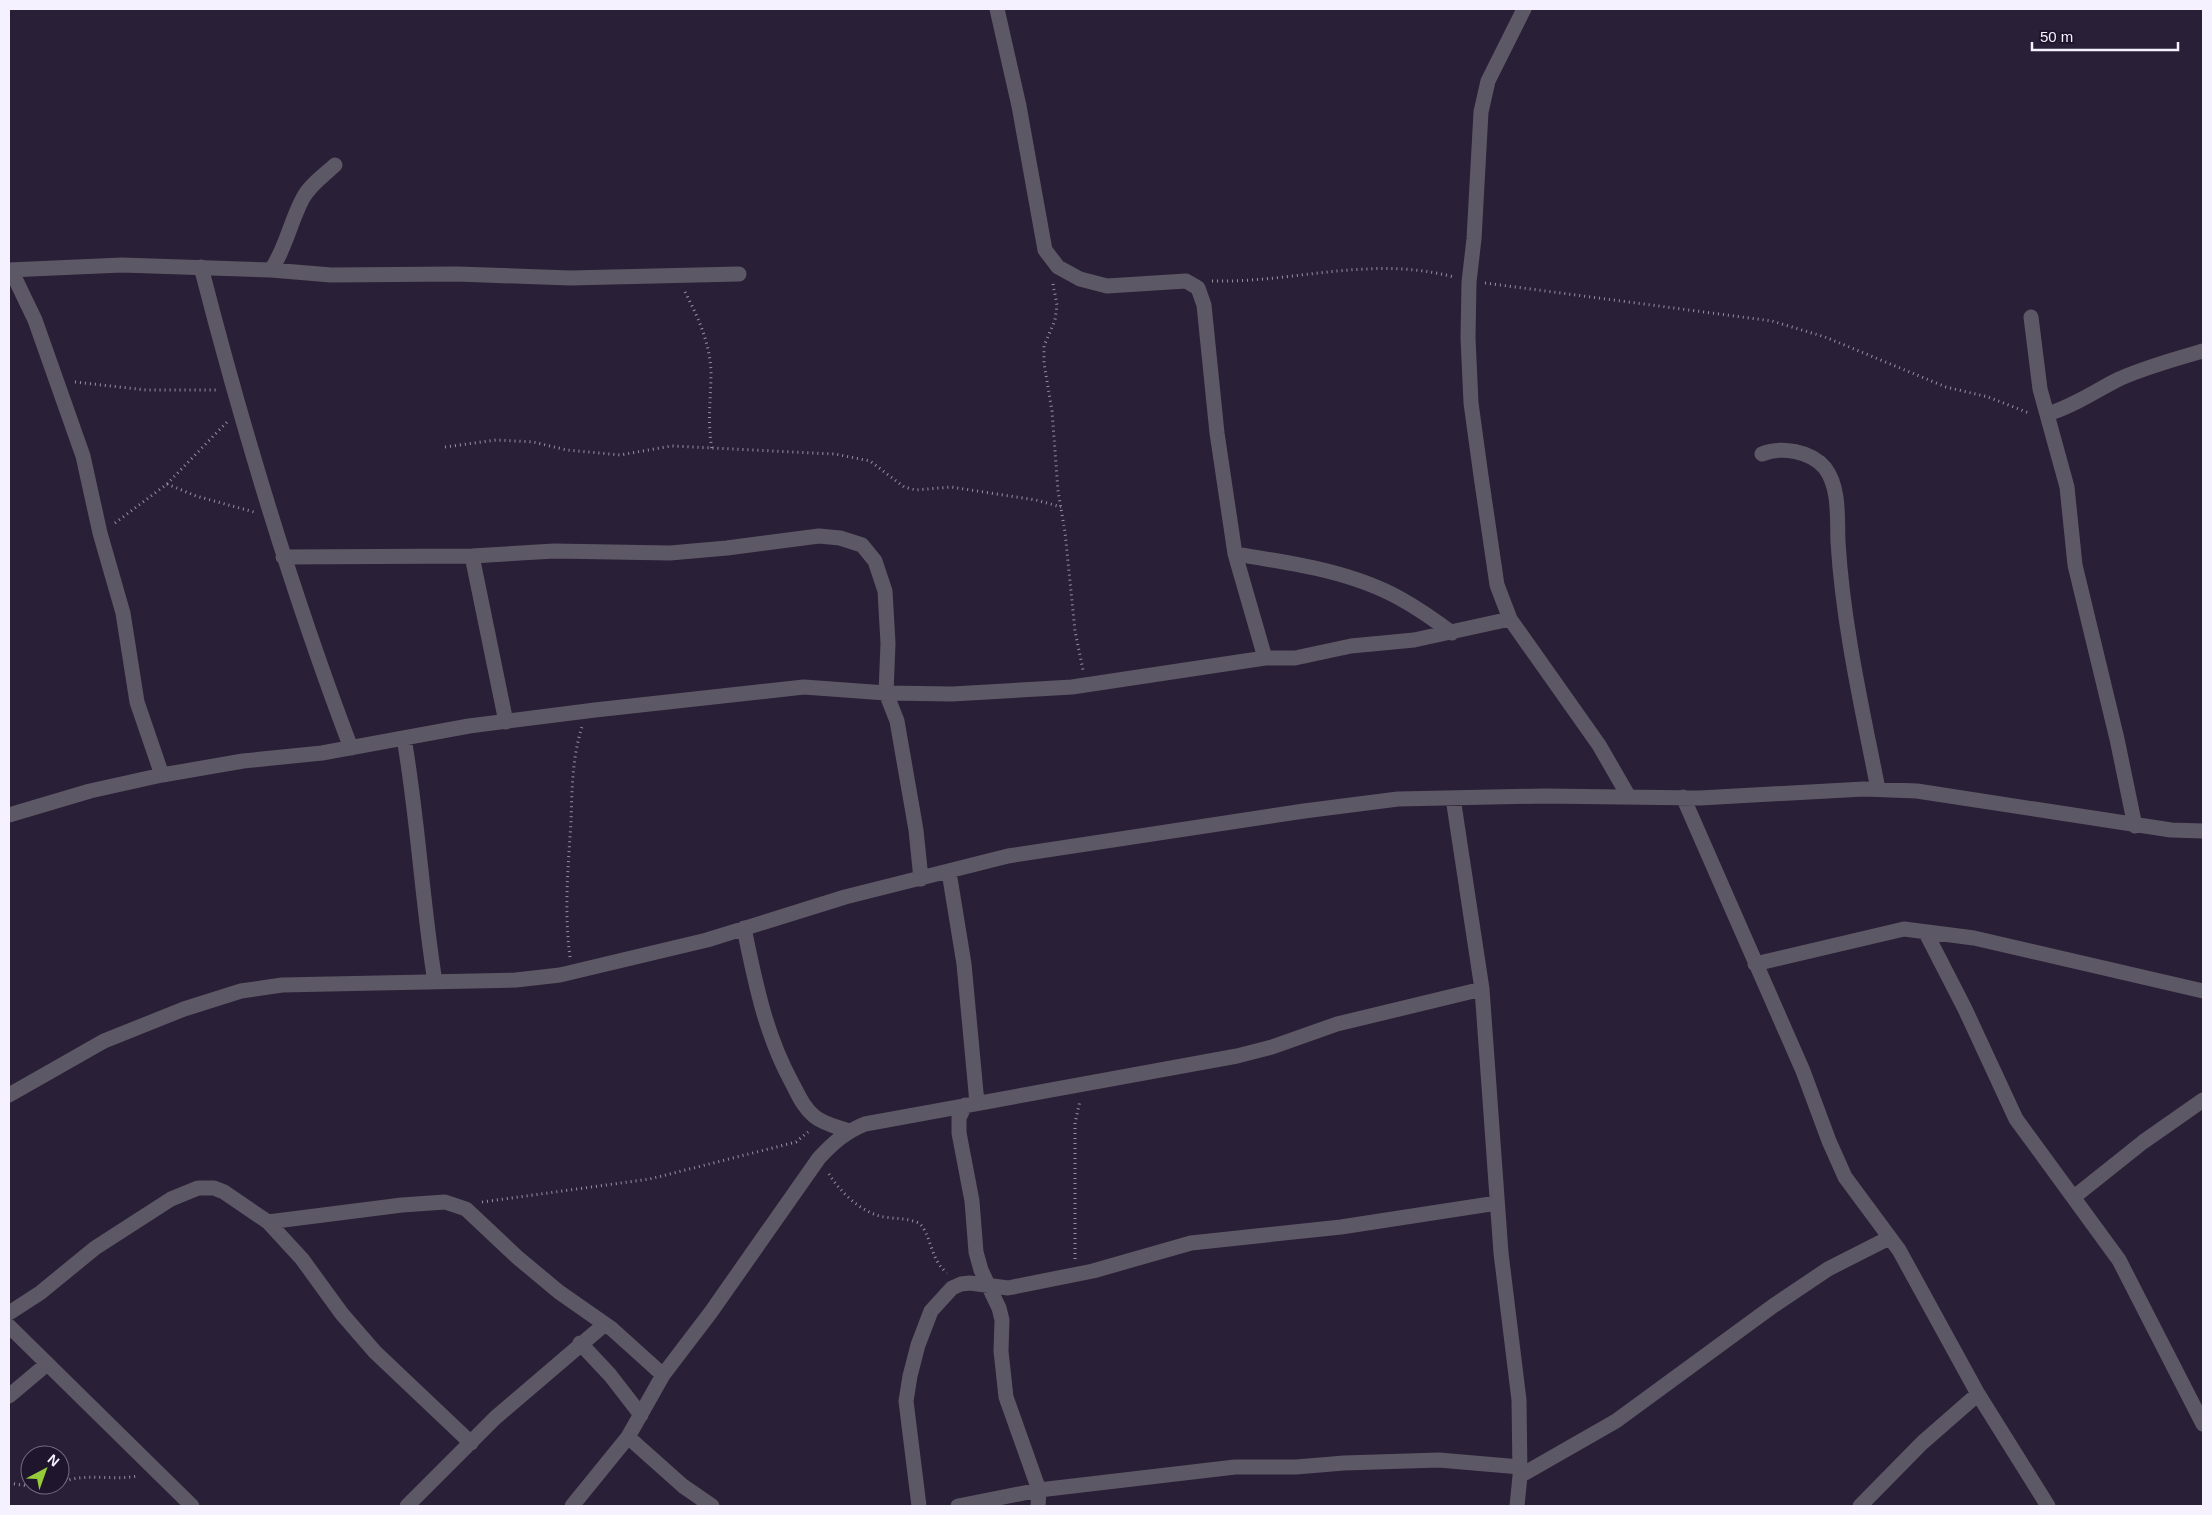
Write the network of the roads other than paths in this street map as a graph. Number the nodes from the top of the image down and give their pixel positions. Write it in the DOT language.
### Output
graph roads {
  1 [pos="997,9"];
  2 [pos="1524,9"];
  3 [pos="335,165"];
  4 [pos="201,267"];
  5 [pos="10,270"];
  6 [pos="271,270"];
  7 [pos="739,274"];
  8 [pos="2031,317"];
  9 [pos="2203,351"];
  10 [pos="2047,417"];
  11 [pos="1762,454"];
  12 [pos="1235,554"];
  13 [pos="472,556"];
  14 [pos="283,557"];
  15 [pos="1510,619"];
  16 [pos="1452,633"];
  17 [pos="1265,658"];
  18 [pos="886,693"];
  19 [pos="506,722"];
  20 [pos="404,738"];
  21 [pos="351,748"];
  22 [pos="162,775"];
  23 [pos="1878,790"];
  24 [pos="1629,797"];
  25 [pos="1453,798"];
  26 [pos="1683,798"];
  27 [pos="9,816"];
  28 [pos="2135,826"];
  29 [pos="2203,831"];
  30 [pos="949,872"];
  31 [pos="921,879"];
  32 [pos="744,928"];
  33 [pos="1926,933"];
  34 [pos="1755,964"];
  35 [pos="435,982"];
  36 [pos="1482,989"];
  37 [pos="2203,990"];
  38 [pos="9,1095"];
  39 [pos="2203,1100"];
  40 [pos="971,1104"];
  41 [pos="849,1131"];
  42 [pos="2074,1197"];
  43 [pos="1497,1203"];
  44 [pos="268,1222"];
  45 [pos="1889,1238"];
  46 [pos="988,1286"];
  47 [pos="9,1313"];
  48 [pos="604,1324"];
  49 [pos="9,1326"];
  50 [pos="580,1343"];
  51 [pos="47,1364"];
  52 [pos="663,1375"];
  53 [pos="1978,1394"];
  54 [pos="9,1396"];
  55 [pos="641,1414"];
  56 [pos="2203,1424"];
  57 [pos="628,1437"];
  58 [pos="471,1443"];
  59 [pos="1520,1472"];
  60 [pos="1039,1490"];
  61 [pos="192,1506"];
  62 [pos="407,1506"];
  63 [pos="572,1506"];
  64 [pos="712,1506"];
  65 [pos="919,1506"];
  66 [pos="959,1506"];
  67 [pos="1038,1506"];
  68 [pos="1517,1506"];
  69 [pos="1860,1506"];
  70 [pos="2048,1506"];
  1 -- 12 [label="street"];
  2 -- 15 [label="street"];
  3 -- 6 [label="street"];
  4 -- 5 [label="street"];
  4 -- 6 [label="street"];
  4 -- 14 [label="street"];
  5 -- 22 [label="street"];
  6 -- 7 [label="street"];
  8 -- 10 [label="street"];
  9 -- 10 [label="street"];
  10 -- 28 [label="street"];
  11 -- 23 [label="street"];
  12 -- 16 [label="street"];
  12 -- 17 [label="street"];
  13 -- 14 [label="street"];
  13 -- 18 [label="street"];
  13 -- 19 [label="street"];
  14 -- 21 [label="street"];
  15 -- 16 [label="street"];
  15 -- 24 [label="street"];
  16 -- 17 [label="street"];
  17 -- 18 [label="street"];
  18 -- 19 [label="street"];
  18 -- 31 [label="street"];
  19 -- 20 [label="street"];
  20 -- 21 [label="street"];
  20 -- 35 [label="street"];
  21 -- 22 [label="street"];
  22 -- 27 [label="street"];
  23 -- 26 [label="street"];
  23 -- 28 [label="street"];
  24 -- 25 [label="street"];
  24 -- 26 [label="street"];
  25 -- 30 [label="street"];
  25 -- 36 [label="street"];
  26 -- 34 [label="street"];
  28 -- 29 [label="street"];
  30 -- 31 [label="street"];
  30 -- 40 [label="street"];
  31 -- 32 [label="street"];
  32 -- 35 [label="street"];
  32 -- 41 [label="street"];
  33 -- 34 [label="street"];
  33 -- 37 [label="street"];
  33 -- 42 [label="street"];
  34 -- 45 [label="street"];
  35 -- 38 [label="street"];
  36 -- 40 [label="street"];
  36 -- 43 [label="street"];
  39 -- 42 [label="street"];
  40 -- 41 [label="street"];
  40 -- 46 [label="street"];
  41 -- 52 [label="street"];
  42 -- 56 [label="street"];
  43 -- 46 [label="street"];
  43 -- 59 [label="street"];
  44 -- 47 [label="street"];
  44 -- 48 [label="street"];
  44 -- 58 [label="street"];
  45 -- 53 [label="street"];
  45 -- 59 [label="street"];
  46 -- 60 [label="street"];
  46 -- 65 [label="street"];
  48 -- 50 [label="street"];
  48 -- 52 [label="street"];
  49 -- 51 [label="street"];
  50 -- 55 [label="street"];
  50 -- 58 [label="street"];
  51 -- 54 [label="street"];
  51 -- 61 [label="street"];
  52 -- 55 [label="street"];
  53 -- 69 [label="street"];
  53 -- 70 [label="street"];
  55 -- 57 [label="street"];
  57 -- 63 [label="street"];
  57 -- 64 [label="street"];
  58 -- 62 [label="street"];
  59 -- 60 [label="street"];
  59 -- 68 [label="street"];
  60 -- 66 [label="street"];
  60 -- 67 [label="street"];
}
